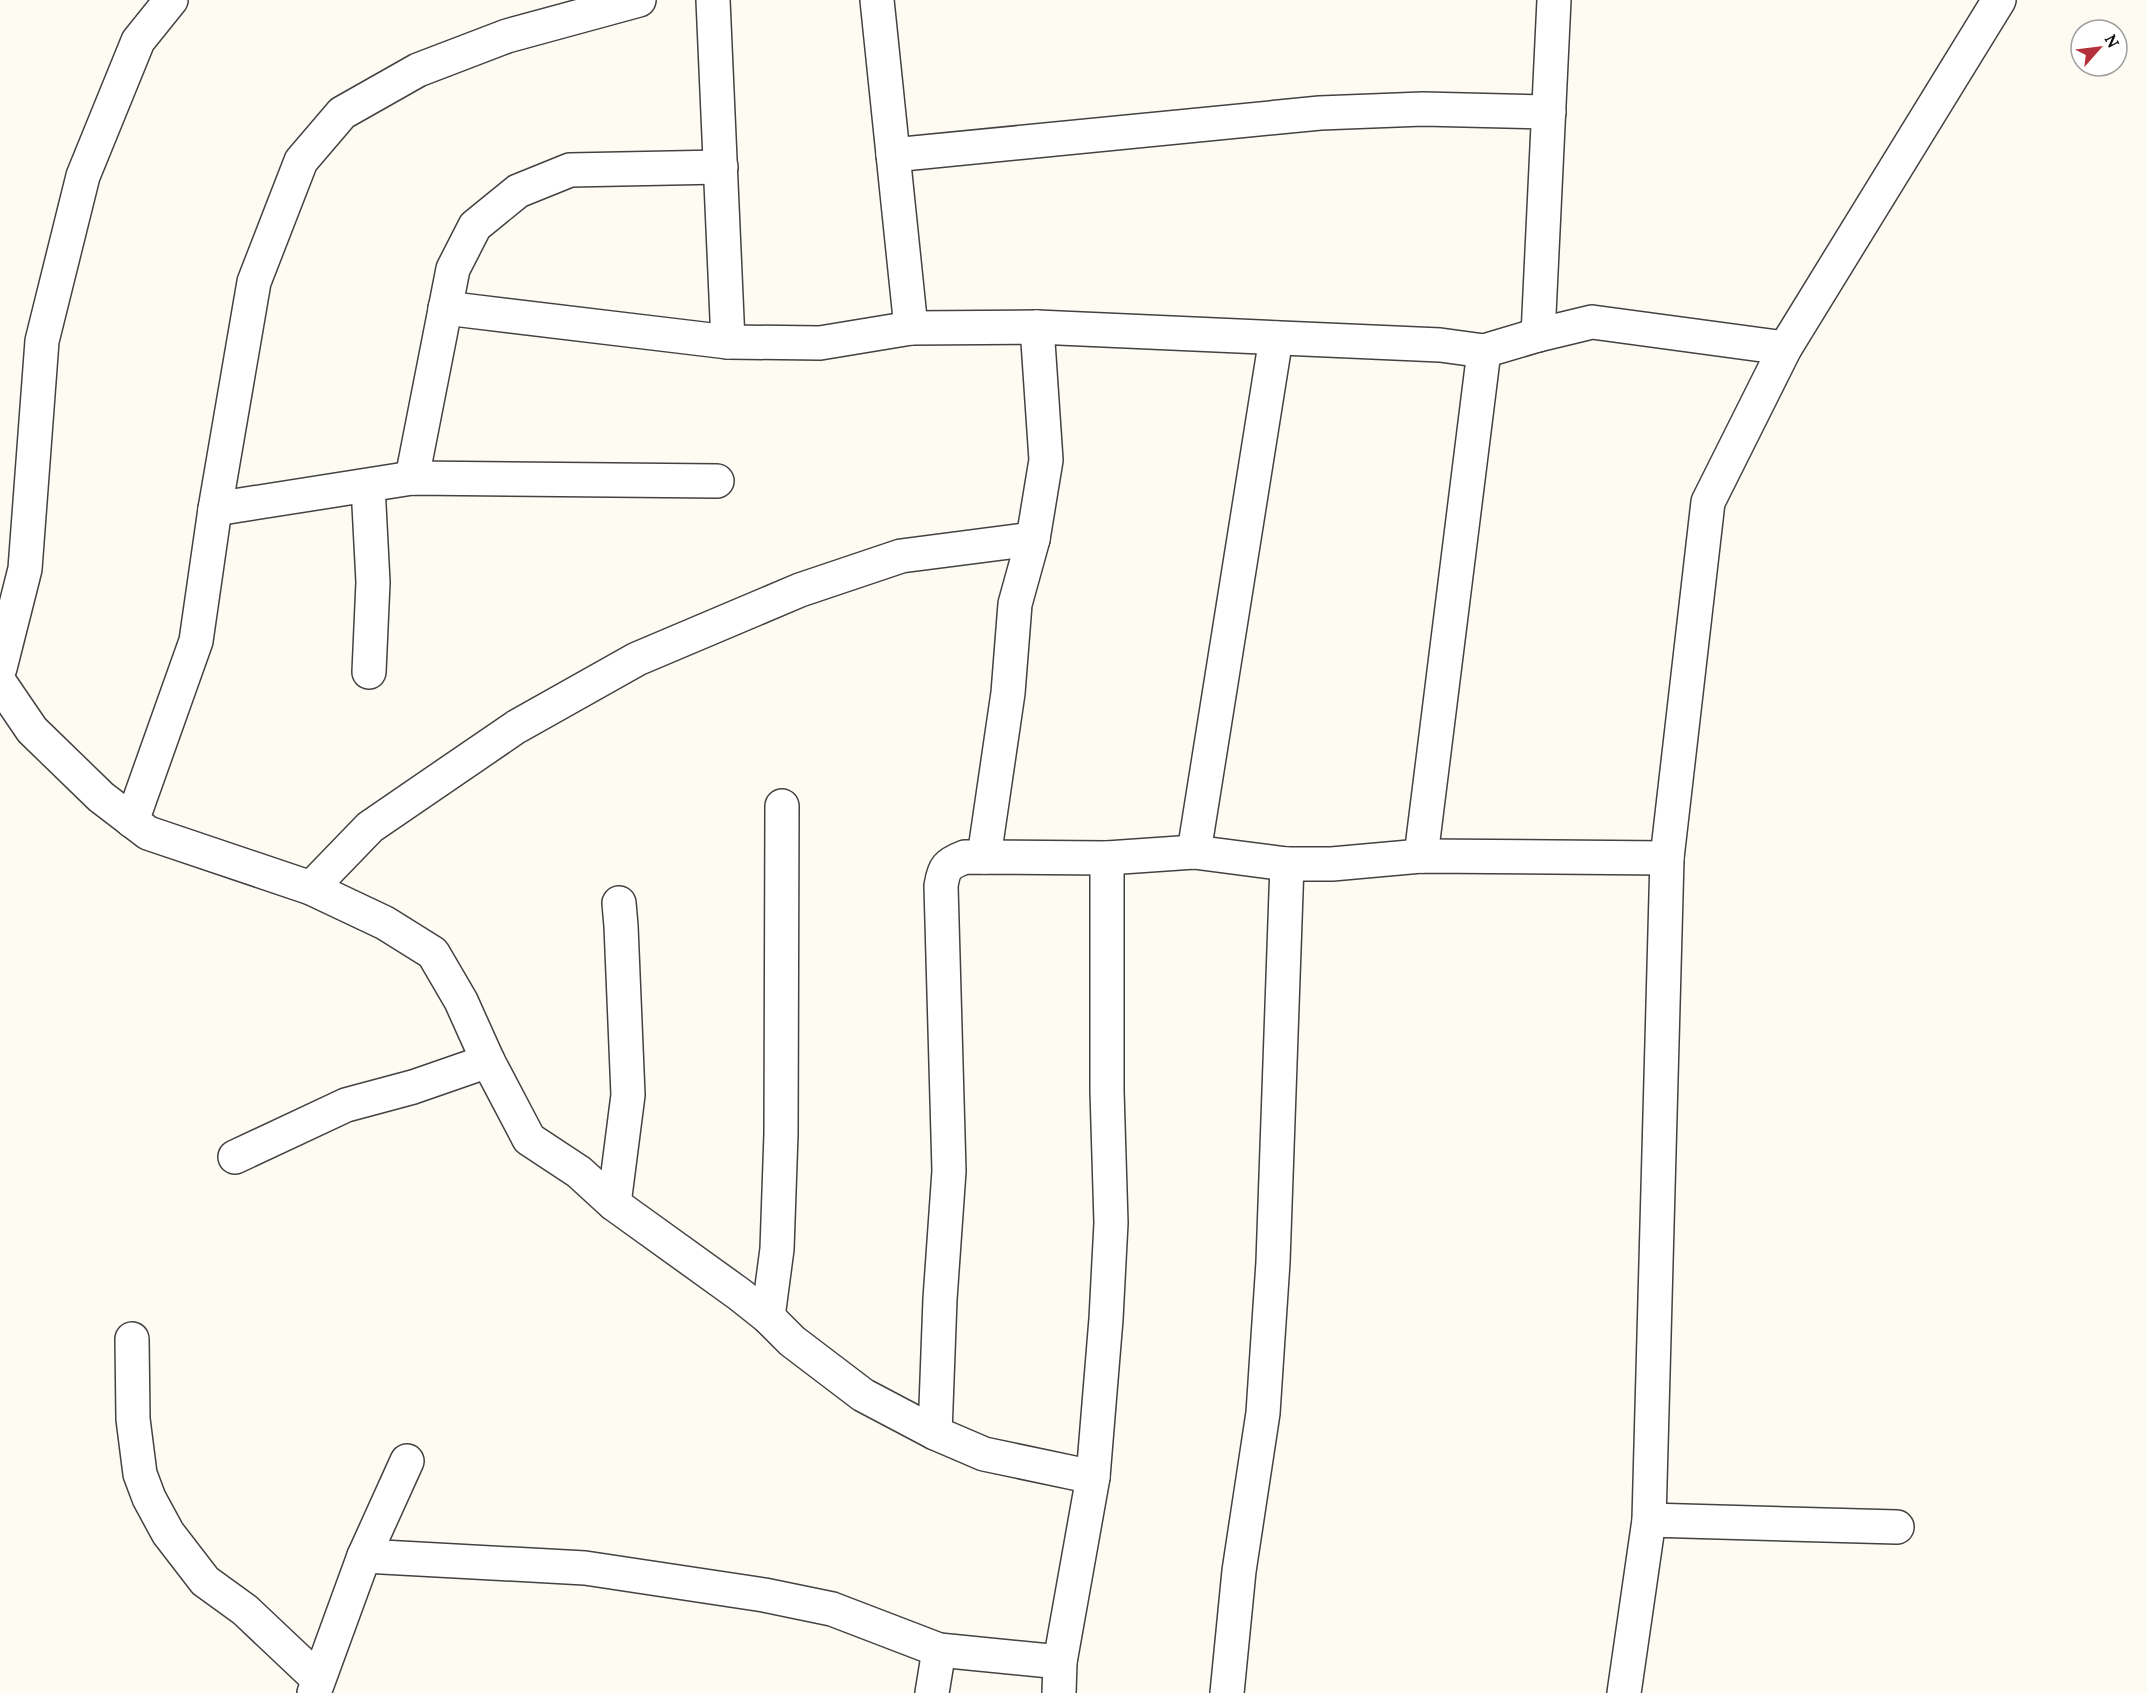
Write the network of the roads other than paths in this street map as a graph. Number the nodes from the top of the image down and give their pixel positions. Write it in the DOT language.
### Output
graph roads {
  1 [pos="171,0"];
  2 [pos="639,0"];
  3 [pos="713,0"];
  4 [pos="879,0"];
  5 [pos="1554,0"];
  6 [pos="1999,0"];
  7 [pos="1549,112"];
  8 [pos="893,154"];
  9 [pos="721,167"];
  10 [pos="445,308"];
  11 [pos="1037,327"];
  12 [pos="911,328"];
  13 [pos="1538,335"];
  14 [pos="1276,338"];
  15 [pos="728,342"];
  16 [pos="1785,348"];
  17 [pos="1484,351"];
  18 [pos="412,478"];
  19 [pos="717,481"];
  20 [pos="368,486"];
  21 [pos="215,509"];
  22 [pos="1033,539"];
  23 [pos="0,668"];
  24 [pos="369,672"];
  25 [pos="0,683"];
  26 [pos="782,806"];
  27 [pos="132,821"];
  28 [pos="1194,852"];
  29 [pos="1421,856"];
  30 [pos="984,857"];
  31 [pos="1107,858"];
  32 [pos="1667,858"];
  33 [pos="1287,864"];
  34 [pos="311,888"];
  35 [pos="619,903"];
  36 [pos="488,1061"];
  37 [pos="235,1157"];
  38 [pos="614,1204"];
  39 [pos="768,1317"];
  40 [pos="132,1339"];
  41 [pos="935,1433"];
  42 [pos="407,1461"];
  43 [pos="1093,1477"];
  44 [pos="1649,1521"];
  45 [pos="1897,1527"];
  46 [pos="364,1556"];
  47 [pos="939,1650"];
  48 [pos="1060,1678"];
  49 [pos="316,1686"];
  50 [pos="932,1693"];
  51 [pos="1227,1693"];
  52 [pos="1624,1693"];
  1 -- 23 [label="street"];
  2 -- 21 [label="street"];
  3 -- 9 [label="street"];
  4 -- 8 [label="street"];
  5 -- 7 [label="street"];
  6 -- 16 [label="street"];
  7 -- 8 [label="street"];
  7 -- 13 [label="street"];
  8 -- 12 [label="street"];
  9 -- 10 [label="street"];
  9 -- 15 [label="street"];
  10 -- 15 [label="street"];
  10 -- 18 [label="street"];
  11 -- 12 [label="street"];
  11 -- 14 [label="street"];
  11 -- 22 [label="street"];
  12 -- 15 [label="street"];
  13 -- 16 [label="street"];
  13 -- 17 [label="street"];
  14 -- 17 [label="street"];
  14 -- 28 [label="street"];
  16 -- 32 [label="street"];
  17 -- 29 [label="street"];
  18 -- 19 [label="street"];
  18 -- 20 [label="street"];
  20 -- 21 [label="street"];
  20 -- 24 [label="street"];
  21 -- 27 [label="street"];
  22 -- 30 [label="street"];
  22 -- 34 [label="street"];
  25 -- 27 [label="street"];
  26 -- 39 [label="street"];
  27 -- 34 [label="street"];
  28 -- 31 [label="street"];
  28 -- 33 [label="street"];
  29 -- 32 [label="street"];
  29 -- 33 [label="street"];
  30 -- 31 [label="street"];
  30 -- 41 [label="street"];
  31 -- 43 [label="street"];
  32 -- 44 [label="street"];
  33 -- 51 [label="street"];
  34 -- 36 [label="street"];
  35 -- 38 [label="street"];
  36 -- 37 [label="street"];
  36 -- 38 [label="street"];
  38 -- 39 [label="street"];
  39 -- 41 [label="street"];
  40 -- 49 [label="street"];
  41 -- 43 [label="street"];
  42 -- 46 [label="street"];
  43 -- 48 [label="street"];
  44 -- 45 [label="street"];
  44 -- 52 [label="street"];
  46 -- 47 [label="street"];
  46 -- 49 [label="street"];
  47 -- 48 [label="street"];
  47 -- 50 [label="street"];
}
